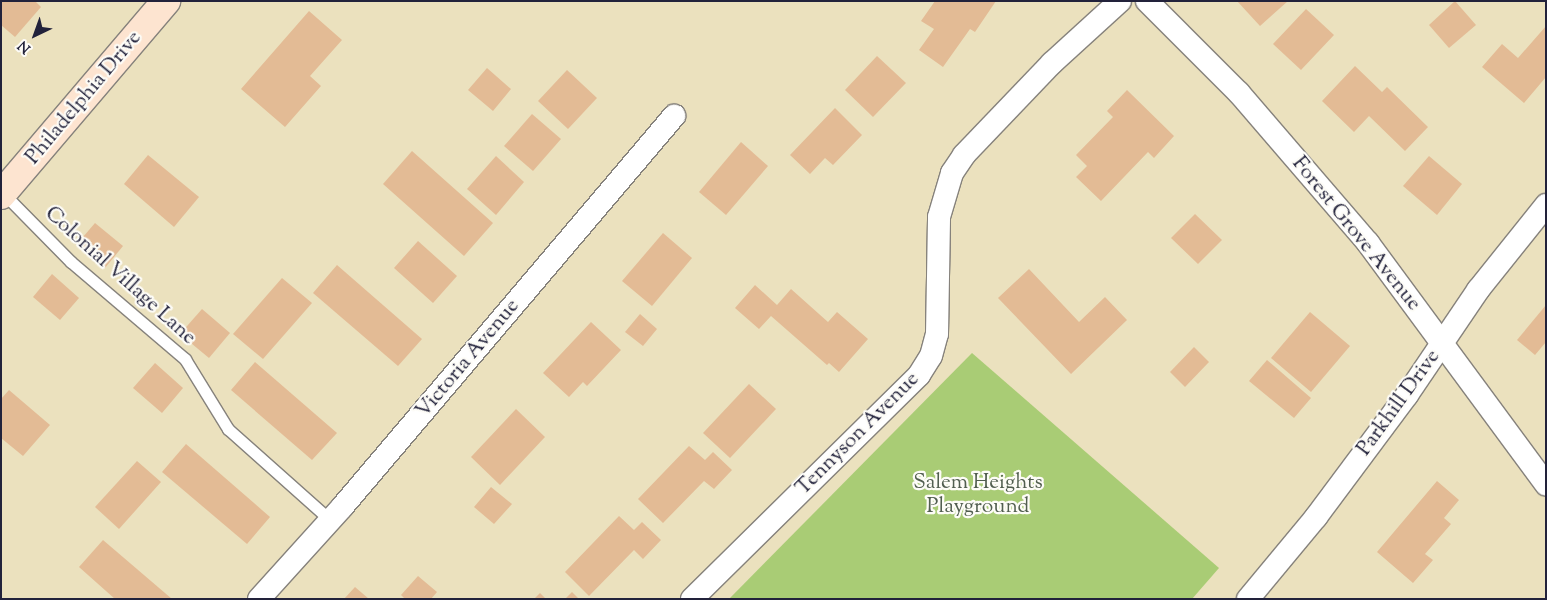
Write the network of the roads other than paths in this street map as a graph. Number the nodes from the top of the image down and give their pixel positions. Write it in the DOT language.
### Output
graph roads {
  1 [pos="166,1"];
  2 [pos="1120,1"];
  3 [pos="1147,1"];
  4 [pos="674,116"];
  5 [pos="2,194"];
  6 [pos="1546,205"];
  7 [pos="1443,342"];
  8 [pos="1546,484"];
  9 [pos="330,520"];
  10 [pos="259,599"];
  11 [pos="692,599"];
  12 [pos="1248,599"];
  1 -- 5 [label="main road, Philadelphia Drive"];
  2 -- 11 [label="street, Tennyson Avenue"];
  3 -- 7 [label="street, Forest Grove Avenue"];
  4 -- 9 [label="street, Victoria Avenue"];
  5 -- 9 [label="lane, Colonial Village Lane"];
  6 -- 7 [label="street, Parkhill Drive"];
  7 -- 8 [label="street, Forest Grove Avenue"];
  7 -- 12 [label="street, Parkhill Drive"];
  9 -- 10 [label="street, Victoria Avenue"];
}
